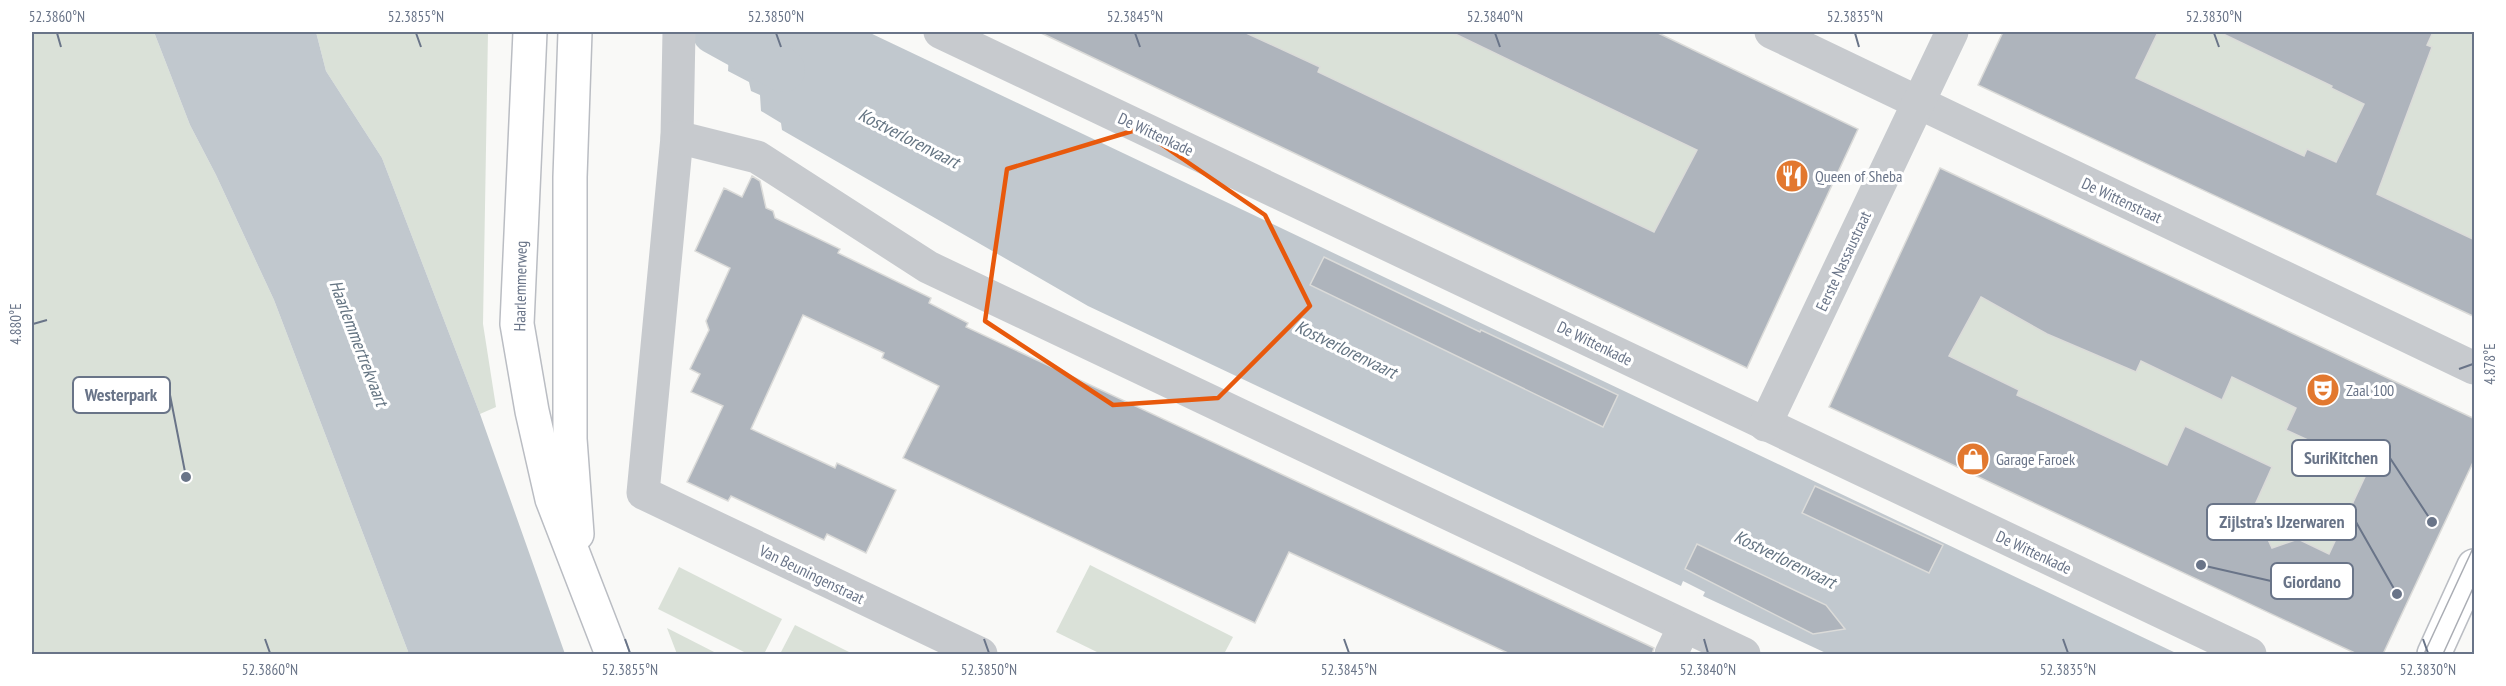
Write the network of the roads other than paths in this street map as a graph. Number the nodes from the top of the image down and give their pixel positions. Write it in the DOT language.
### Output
graph roads {
  1 [pos="530,32"];
  2 [pos="575,32"];
  3 [pos="940,32"];
  4 [pos="1771,32"];
  5 [pos="1952,32"];
  6 [pos="679,47"];
  7 [pos="1917,103"];
  8 [pos="677,137"];
  9 [pos="2475,368"];
  10 [pos="1765,425"];
  11 [pos="2475,566"];
  12 [pos="580,568"];
  13 [pos="1678,641"];
  14 [pos="612,654"];
  15 [pos="981,654"];
  16 [pos="1744,654"];
  17 [pos="2250,654"];
  18 [pos="2434,654"];
  1 -- 12 [label="main road, Haarlemmerweg"];
  2 -- 12 [label="main road, Haarlemmerweg"];
  3 -- 10 [label="street, De Wittenkade"];
  4 -- 7 [label="street, De Wittenstraat"];
  5 -- 7 [label="street, Eerste Nassaustraat"];
  6 -- 8 [label="street"];
  7 -- 9 [label="street, De Wittenstraat"];
  7 -- 10 [label="street, Eerste Nassaustraat"];
  8 -- 13 [label="street"];
  8 -- 15 [label="street, Van Beuningenstraat"];
  10 -- 17 [label="street, De Wittenkade"];
  11 -- 18 [label="main road"];
  12 -- 14 [label="main road, Haarlemmerweg"];
  13 -- 16 [label="street"];
}
